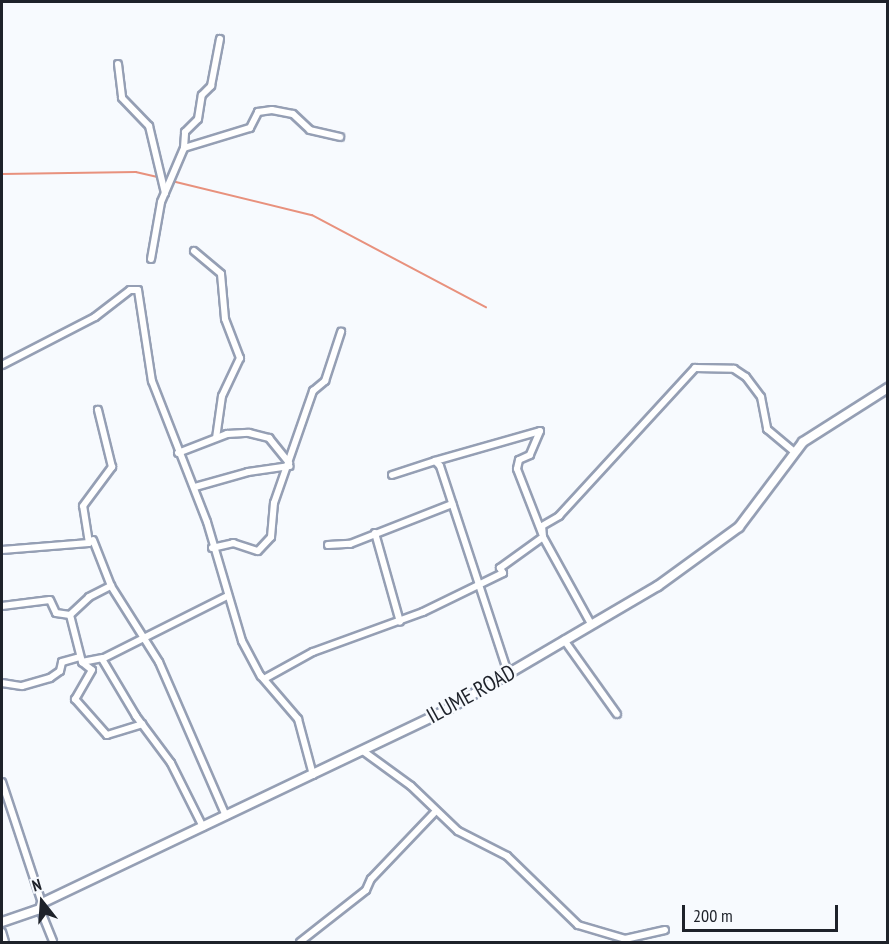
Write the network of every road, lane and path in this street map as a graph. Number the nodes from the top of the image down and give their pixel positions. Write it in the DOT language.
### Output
graph roads {
  1 [pos="220,39"];
  2 [pos="118,63"];
  3 [pos="340,137"];
  4 [pos="184,148"];
  5 [pos="165,194"];
  6 [pos="194,251"];
  7 [pos="151,259"];
  8 [pos="340,332"];
  9 [pos="2,365"];
  10 [pos="888,388"];
  11 [pos="99,410"];
  12 [pos="216,438"];
  13 [pos="794,452"];
  14 [pos="178,453"];
  15 [pos="435,461"];
  16 [pos="290,465"];
  17 [pos="392,474"];
  18 [pos="195,487"];
  19 [pos="452,504"];
  20 [pos="375,533"];
  21 [pos="542,535"];
  22 [pos="93,540"];
  23 [pos="327,545"];
  24 [pos="212,548"];
  25 [pos="2,550"];
  26 [pos="111,586"];
  27 [pos="476,587"];
  28 [pos="227,596"];
  29 [pos="2,606"];
  30 [pos="70,615"];
  31 [pos="400,622"];
  32 [pos="591,624"];
  33 [pos="144,637"];
  34 [pos="564,640"];
  35 [pos="103,658"];
  36 [pos="81,660"];
  37 [pos="508,673"];
  38 [pos="264,680"];
  39 [pos="2,682"];
  40 [pos="617,714"];
  41 [pos="142,724"];
  42 [pos="363,751"];
  43 [pos="313,775"];
  44 [pos="2,782"];
  45 [pos="436,811"];
  46 [pos="226,816"];
  47 [pos="203,827"];
  48 [pos="41,906"];
  49 [pos="2,922"];
  50 [pos="665,930"];
  51 [pos="2,932"];
  52 [pos="616,940"];
  53 [pos="5,942"];
  54 [pos="53,942"];
  55 [pos="300,942"];
  1 -- 4 [label="street"];
  2 -- 5 [label="street"];
  3 -- 4 [label="street"];
  4 -- 5 [label="street"];
  5 -- 7 [label="street"];
  6 -- 12 [label="street"];
  8 -- 16 [label="street"];
  9 -- 14 [label="street"];
  10 -- 13 [label="street, ILUME ROAD"];
  11 -- 25 [label="street"];
  12 -- 14 [label="street"];
  12 -- 16 [label="street"];
  13 -- 21 [label="street"];
  13 -- 32 [label="street, ILUME ROAD"];
  14 -- 24 [label="street"];
  15 -- 17 [label="street"];
  15 -- 19 [label="street"];
  15 -- 21 [label="street"];
  16 -- 18 [label="street"];
  16 -- 24 [label="street"];
  19 -- 20 [label="street"];
  19 -- 27 [label="street"];
  20 -- 23 [label="street"];
  20 -- 31 [label="street"];
  21 -- 27 [label="street"];
  21 -- 32 [label="street"];
  22 -- 26 [label="street"];
  24 -- 28 [label="street"];
  26 -- 30 [label="street"];
  26 -- 33 [label="street"];
  27 -- 31 [label="street"];
  27 -- 37 [label="street"];
  28 -- 33 [label="street"];
  28 -- 38 [label="street"];
  29 -- 30 [label="street"];
  30 -- 36 [label="street"];
  31 -- 38 [label="street"];
  32 -- 34 [label="street, ILUME ROAD"];
  33 -- 35 [label="street"];
  33 -- 46 [label="street"];
  34 -- 37 [label="street, ILUME ROAD"];
  34 -- 40 [label="street"];
  35 -- 36 [label="street"];
  35 -- 41 [label="street"];
  36 -- 39 [label="street"];
  36 -- 41 [label="street"];
  37 -- 42 [label="street, ILUME ROAD"];
  38 -- 43 [label="street"];
  41 -- 47 [label="street"];
  42 -- 43 [label="street, ILUME ROAD"];
  42 -- 45 [label="street"];
  43 -- 46 [label="street, ILUME ROAD"];
  44 -- 48 [label="street"];
  45 -- 52 [label="street"];
  45 -- 55 [label="street"];
  46 -- 47 [label="street, ILUME ROAD"];
  47 -- 48 [label="street, ILUME ROAD"];
  48 -- 49 [label="street, ILUME ROAD"];
  48 -- 54 [label="street"];
  50 -- 52 [label="street"];
  51 -- 53 [label="street"];
}
